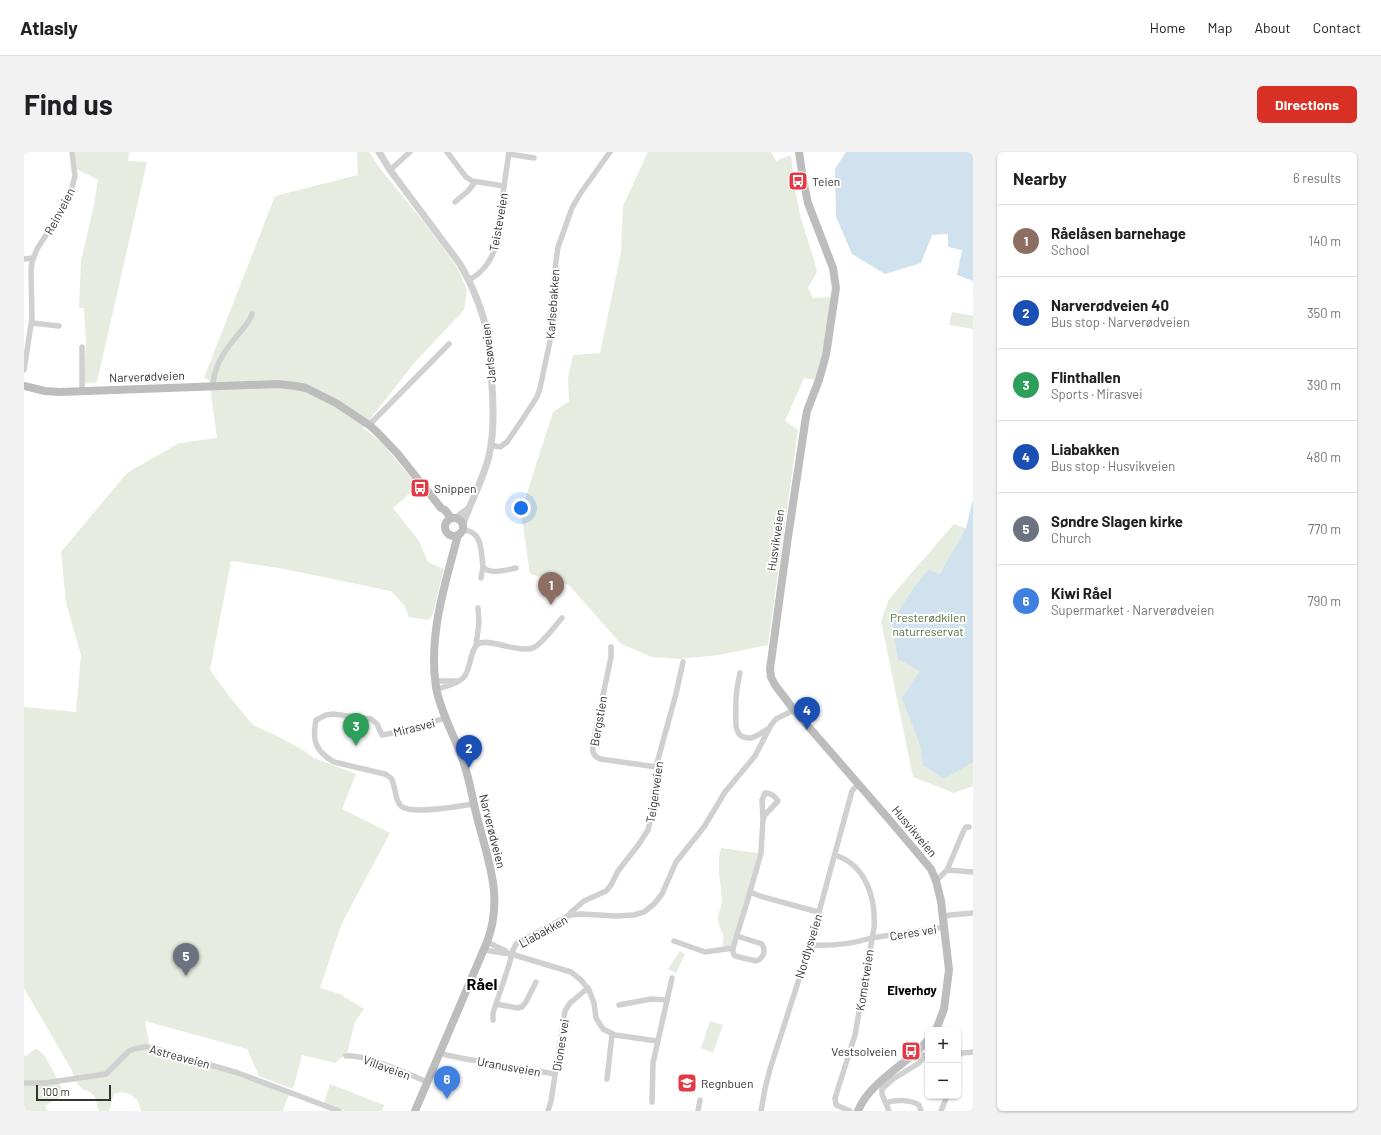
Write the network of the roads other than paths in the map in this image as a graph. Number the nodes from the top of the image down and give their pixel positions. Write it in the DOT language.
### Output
graph roads {
  1 [pos="72,152"];
  2 [pos="379,152"];
  3 [pos="410,152"];
  4 [pos="447,152"];
  5 [pos="610,152"];
  6 [pos="799,152"];
  7 [pos="509,153"];
  8 [pos="534,158"];
  9 [pos="390,170"];
  10 [pos="475,182"];
  11 [pos="504,186"];
  12 [pos="455,202"];
  13 [pos="24,258"];
  14 [pos="33,258"];
  15 [pos="469,280"];
  16 [pos="252,314"];
  17 [pos="32,323"];
  18 [pos="59,326"];
  19 [pos="24,327"];
  20 [pos="31,329"];
  21 [pos="449,344"];
  22 [pos="82,347"];
  23 [pos="24,370"];
  24 [pos="24,386"];
  25 [pos="213,386"];
  26 [pos="82,391"];
  27 [pos="368,425"];
  28 [pos="491,445"];
  29 [pos="468,509"];
  30 [pos="451,520"];
  31 [pos="461,530"];
  32 [pos="450,535"];
  33 [pos="455,548"];
  34 [pos="483,567"];
  35 [pos="516,568"];
  36 [pos="481,578"];
  37 [pos="478,608"];
  38 [pos="562,618"];
  39 [pos="476,645"];
  40 [pos="611,647"];
  41 [pos="683,662"];
  42 [pos="740,673"];
  43 [pos="436,685"];
  44 [pos="794,710"];
  45 [pos="445,718"];
  46 [pos="768,729"];
  47 [pos="657,767"];
  48 [pos="858,784"];
  49 [pos="474,804"];
  50 [pos="763,818"];
  51 [pos="968,827"];
  52 [pos="835,855"];
  53 [pos="947,870"];
  54 [pos="973,872"];
  55 [pos="936,881"];
  56 [pos="750,892"];
  57 [pos="818,912"];
  58 [pos="973,913"];
  59 [pos="570,915"];
  60 [pos="943,917"];
  61 [pos="944,927"];
  62 [pos="737,936"];
  63 [pos="871,938"];
  64 [pos="674,941"];
  65 [pos="810,945"];
  66 [pos="486,946"];
  67 [pos="733,948"];
  68 [pos="511,954"];
  69 [pos="672,978"];
  70 [pos="536,982"];
  71 [pos="588,988"];
  72 [pos="667,1000"];
  73 [pos="496,1004"];
  74 [pos="619,1005"];
  75 [pos="493,1020"];
  76 [pos="937,1027"];
  77 [pos="612,1034"];
  78 [pos="658,1042"];
  79 [pos="925,1043"];
  80 [pos="440,1052"];
  81 [pos="973,1052"];
  82 [pos="961,1054"];
  83 [pos="923,1055"];
  84 [pos="346,1056"];
  85 [pos="555,1074"];
  86 [pos="607,1079"];
  87 [pos="427,1082"];
  88 [pos="24,1083"];
  89 [pos="946,1099"];
  90 [pos="700,1100"];
  91 [pos="652,1102"];
  92 [pos="886,1103"];
  93 [pos="860,1110"];
  94 [pos="339,1111"];
  95 [pos="415,1111"];
  96 [pos="548,1111"];
  97 [pos="698,1111"];
  98 [pos="761,1111"];
  99 [pos="850,1111"];
  100 [pos="889,1111"];
  101 [pos="921,1111"];
  102 [pos="941,1111"];
  1 -- 14 [label="street, Reinveien"];
  2 -- 9 [label="street, Jarlsøveien"];
  3 -- 9 [label="street"];
  4 -- 10 [label="street"];
  5 -- 28 [label="street, Karlsebakken"];
  6 -- 44 [label="main road, Husvikveien"];
  7 -- 8 [label="street, Teisteveien"];
  7 -- 11 [label="street, Teisteveien"];
  9 -- 15 [label="street, Jarlsøveien"];
  10 -- 11 [label="street"];
  10 -- 12 [label="street"];
  11 -- 15 [label="street, Teisteveien"];
  13 -- 14 [label="street"];
  14 -- 17 [label="street"];
  15 -- 28 [label="street, Jarlsøveien"];
  16 -- 25 [label="street"];
  17 -- 18 [label="street"];
  17 -- 20 [label="street"];
  19 -- 20 [label="street"];
  20 -- 23 [label="street"];
  21 -- 27 [label="street"];
  22 -- 26 [label="street"];
  24 -- 26 [label="main road, Narverødveien"];
  25 -- 26 [label="main road, Narverødveien"];
  25 -- 27 [label="main road, Narverødveien"];
  27 -- 30 [label="main road, Narverødveien"];
  28 -- 29 [label="street, Jarlsøveien"];
  29 -- 30 [label="street, Jarlsøveien"];
  29 -- 31 [label="street, Jarlsøveien"];
  30 -- 31 [label="main road, Narverødveien"];
  30 -- 32 [label="main road, Narverødveien"];
  31 -- 32 [label="main road, Narverødveien"];
  31 -- 33 [label="main road, Narverødveien"];
  31 -- 34 [label="street, Narverødveien"];
  32 -- 33 [label="main road, Narverødveien"];
  33 -- 43 [label="main road, Narverødveien"];
  34 -- 35 [label="street"];
  34 -- 36 [label="street, Narverødveien"];
  37 -- 39 [label="street"];
  38 -- 39 [label="street"];
  39 -- 43 [label="street"];
  40 -- 47 [label="street, Bergstien"];
  41 -- 47 [label="street, Teigenveien"];
  42 -- 46 [label="street, Liabakken"];
  43 -- 45 [label="main road, Narverødveien"];
  44 -- 46 [label="street, Liabakken"];
  44 -- 48 [label="main road, Husvikveien"];
  45 -- 49 [label="main road, Narverødveien"];
  45 -- 49 [label="street, Mirasvei"];
  46 -- 59 [label="street, Liabakken"];
  47 -- 59 [label="street, Teigenveien"];
  48 -- 52 [label="street, Nordlysveien"];
  48 -- 55 [label="main road, Husvikveien"];
  49 -- 66 [label="main road, Narverødveien"];
  50 -- 56 [label="street"];
  51 -- 53 [label="street, Husvikveien"];
  52 -- 57 [label="street, Nordlysveien"];
  52 -- 63 [label="street, Kometveien"];
  53 -- 54 [label="street"];
  53 -- 55 [label="street, Husvikveien"];
  55 -- 60 [label="main road, Husvikveien"];
  56 -- 57 [label="street"];
  56 -- 62 [label="street"];
  57 -- 65 [label="street, Nordlysveien"];
  58 -- 60 [label="street"];
  59 -- 68 [label="street, Liabakken"];
  60 -- 61 [label="main road, Husvikveien"];
  61 -- 63 [label="street, Ceres vei"];
  61 -- 76 [label="main road, Husvikveien"];
  62 -- 67 [label="street"];
  62 -- 67 [label="street"];
  63 -- 65 [label="street, Ceres vei"];
  63 -- 99 [label="street, Kometveien"];
  64 -- 67 [label="street"];
  65 -- 98 [label="street, Nordlysveien"];
  66 -- 68 [label="street, Liabakken"];
  66 -- 80 [label="main road, Narverødveien"];
  68 -- 71 [label="street"];
  68 -- 73 [label="street"];
  69 -- 72 [label="street"];
  70 -- 73 [label="street"];
  71 -- 77 [label="street"];
  71 -- 85 [label="street, Diones vei"];
  72 -- 74 [label="street"];
  72 -- 78 [label="street"];
  73 -- 75 [label="street"];
  77 -- 78 [label="street"];
  77 -- 86 [label="street"];
  78 -- 91 [label="street"];
  79 -- 93 [label="main road"];
  80 -- 85 [label="street, Uranusveien"];
  80 -- 87 [label="main road, Narverødveien"];
  81 -- 82 [label="street"];
  83 -- 92 [label="street"];
  84 -- 87 [label="street, Villaveien"];
  85 -- 96 [label="street, Diones vei"];
  87 -- 95 [label="main road, Narverødveien"];
  88 -- 94 [label="street, Astreaveien"];
  89 -- 102 [label="street"];
  90 -- 97 [label="street"];
  92 -- 100 [label="street"];
  92 -- 101 [label="street"];
}
